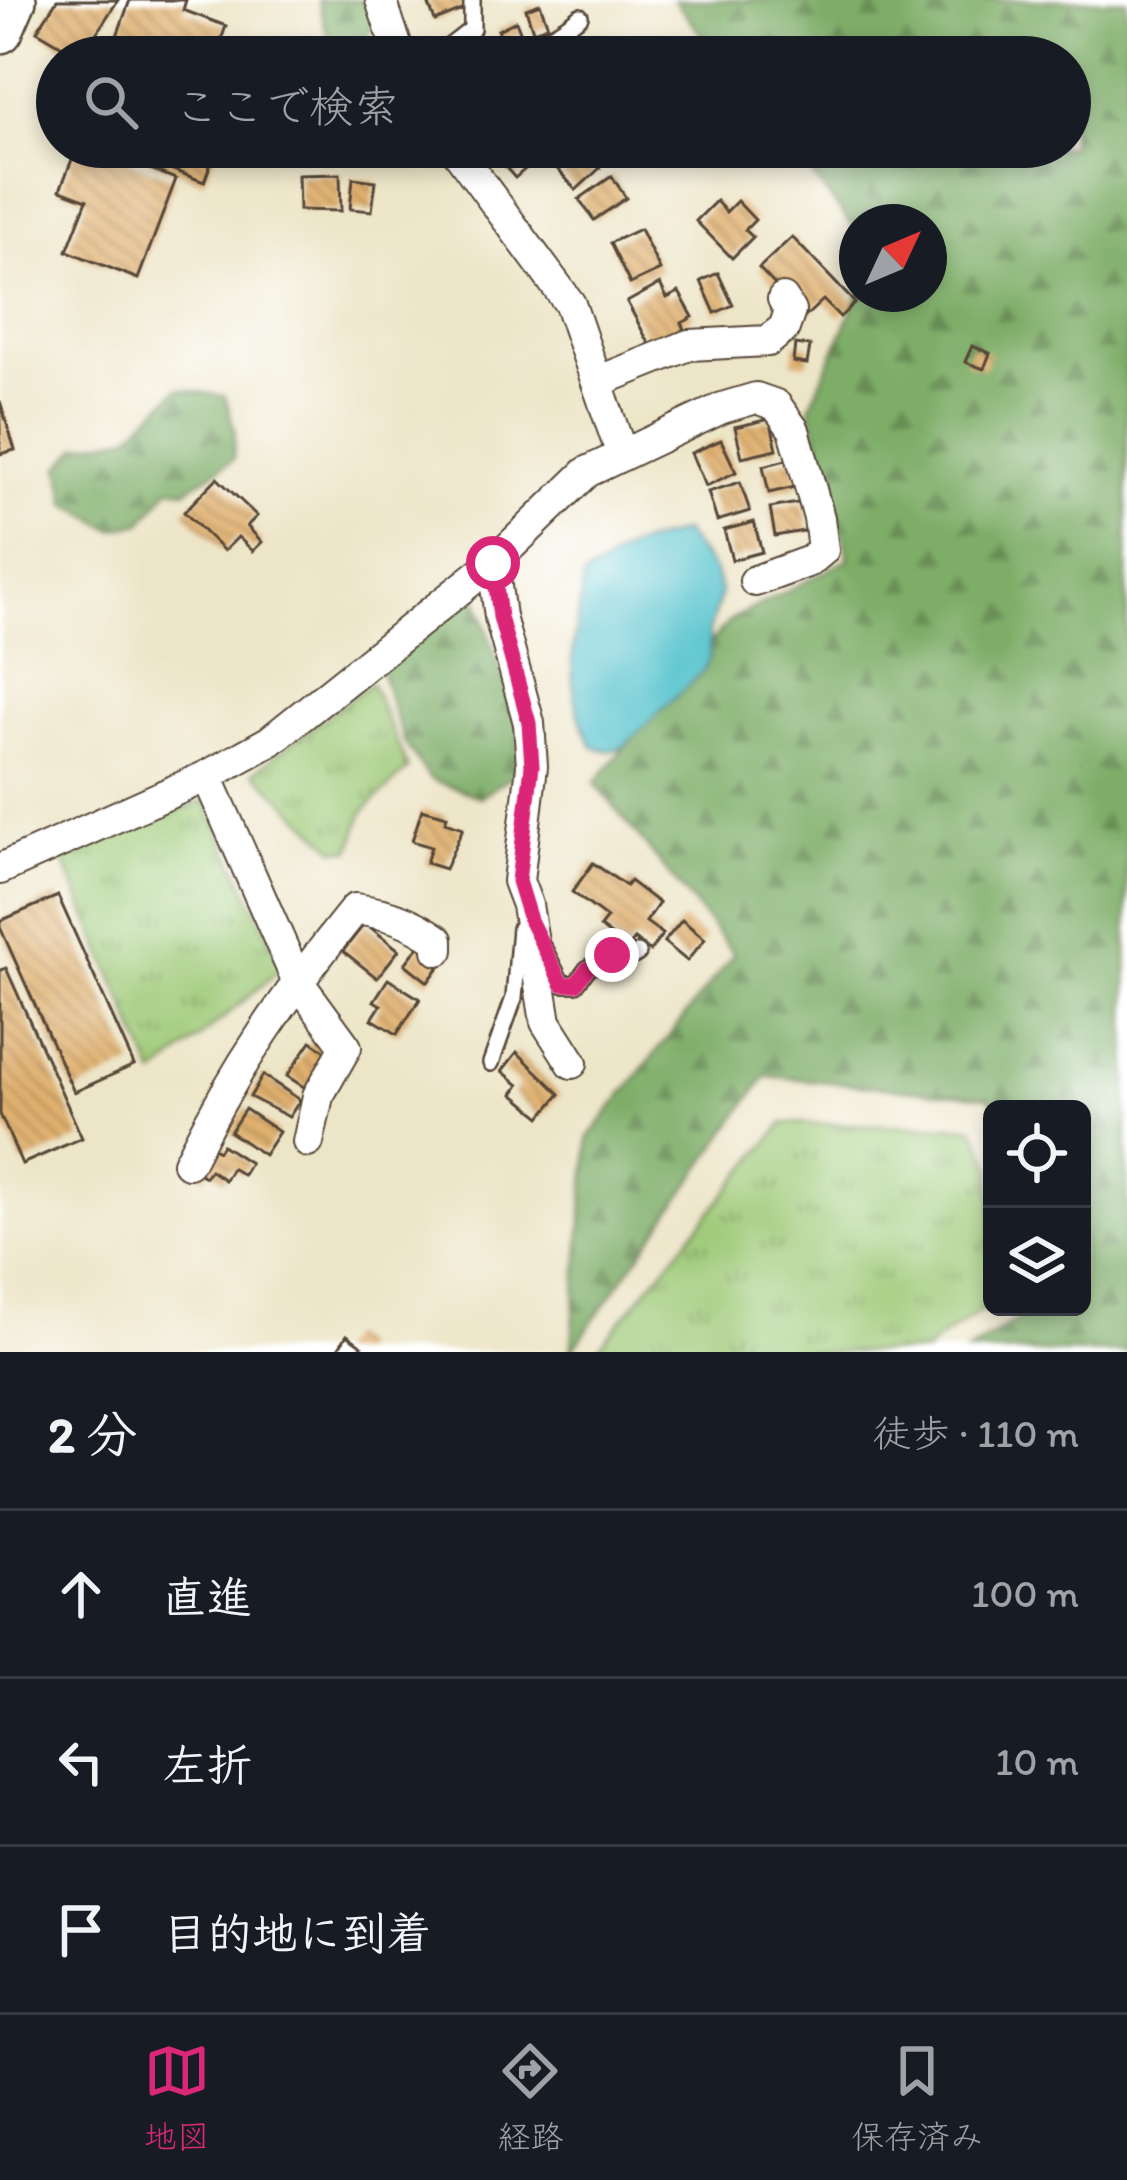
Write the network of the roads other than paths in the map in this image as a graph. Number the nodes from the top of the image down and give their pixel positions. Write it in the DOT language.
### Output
graph roads {
  1 [pos="14,0"];
  2 [pos="381,0"];
  3 [pos="472,0"];
  4 [pos="580,16"];
  5 [pos="0,30"];
  6 [pos="393,36"];
  7 [pos="465,36"];
  8 [pos="556,36"];
  9 [pos="470,168"];
  10 [pos="783,299"];
  11 [pos="597,382"];
  12 [pos="622,455"];
  13 [pos="493,563"];
  14 [pos="755,580"];
  15 [pos="207,776"];
  16 [pos="0,869"];
  17 [pos="526,907"];
  18 [pos="438,950"];
  19 [pos="638,953"];
  20 [pos="297,980"];
  21 [pos="491,1063"];
  22 [pos="572,1063"];
  23 [pos="308,1142"];
  24 [pos="188,1163"];
  1 -- 5 [label="main road"];
  2 -- 6 [label="street"];
  3 -- 7 [label="lane"];
  4 -- 8 [label="lane"];
  9 -- 11 [label="street"];
  10 -- 11 [label="street"];
  11 -- 12 [label="street"];
  12 -- 13 [label="street"];
  12 -- 14 [label="street"];
  13 -- 15 [label="street"];
  13 -- 17 [label="street"];
  15 -- 16 [label="street"];
  15 -- 20 [label="street"];
  17 -- 19 [label="lane"];
  17 -- 21 [label="lane"];
  17 -- 22 [label="street"];
  18 -- 20 [label="street"];
  20 -- 23 [label="street"];
  20 -- 24 [label="street"];
}
